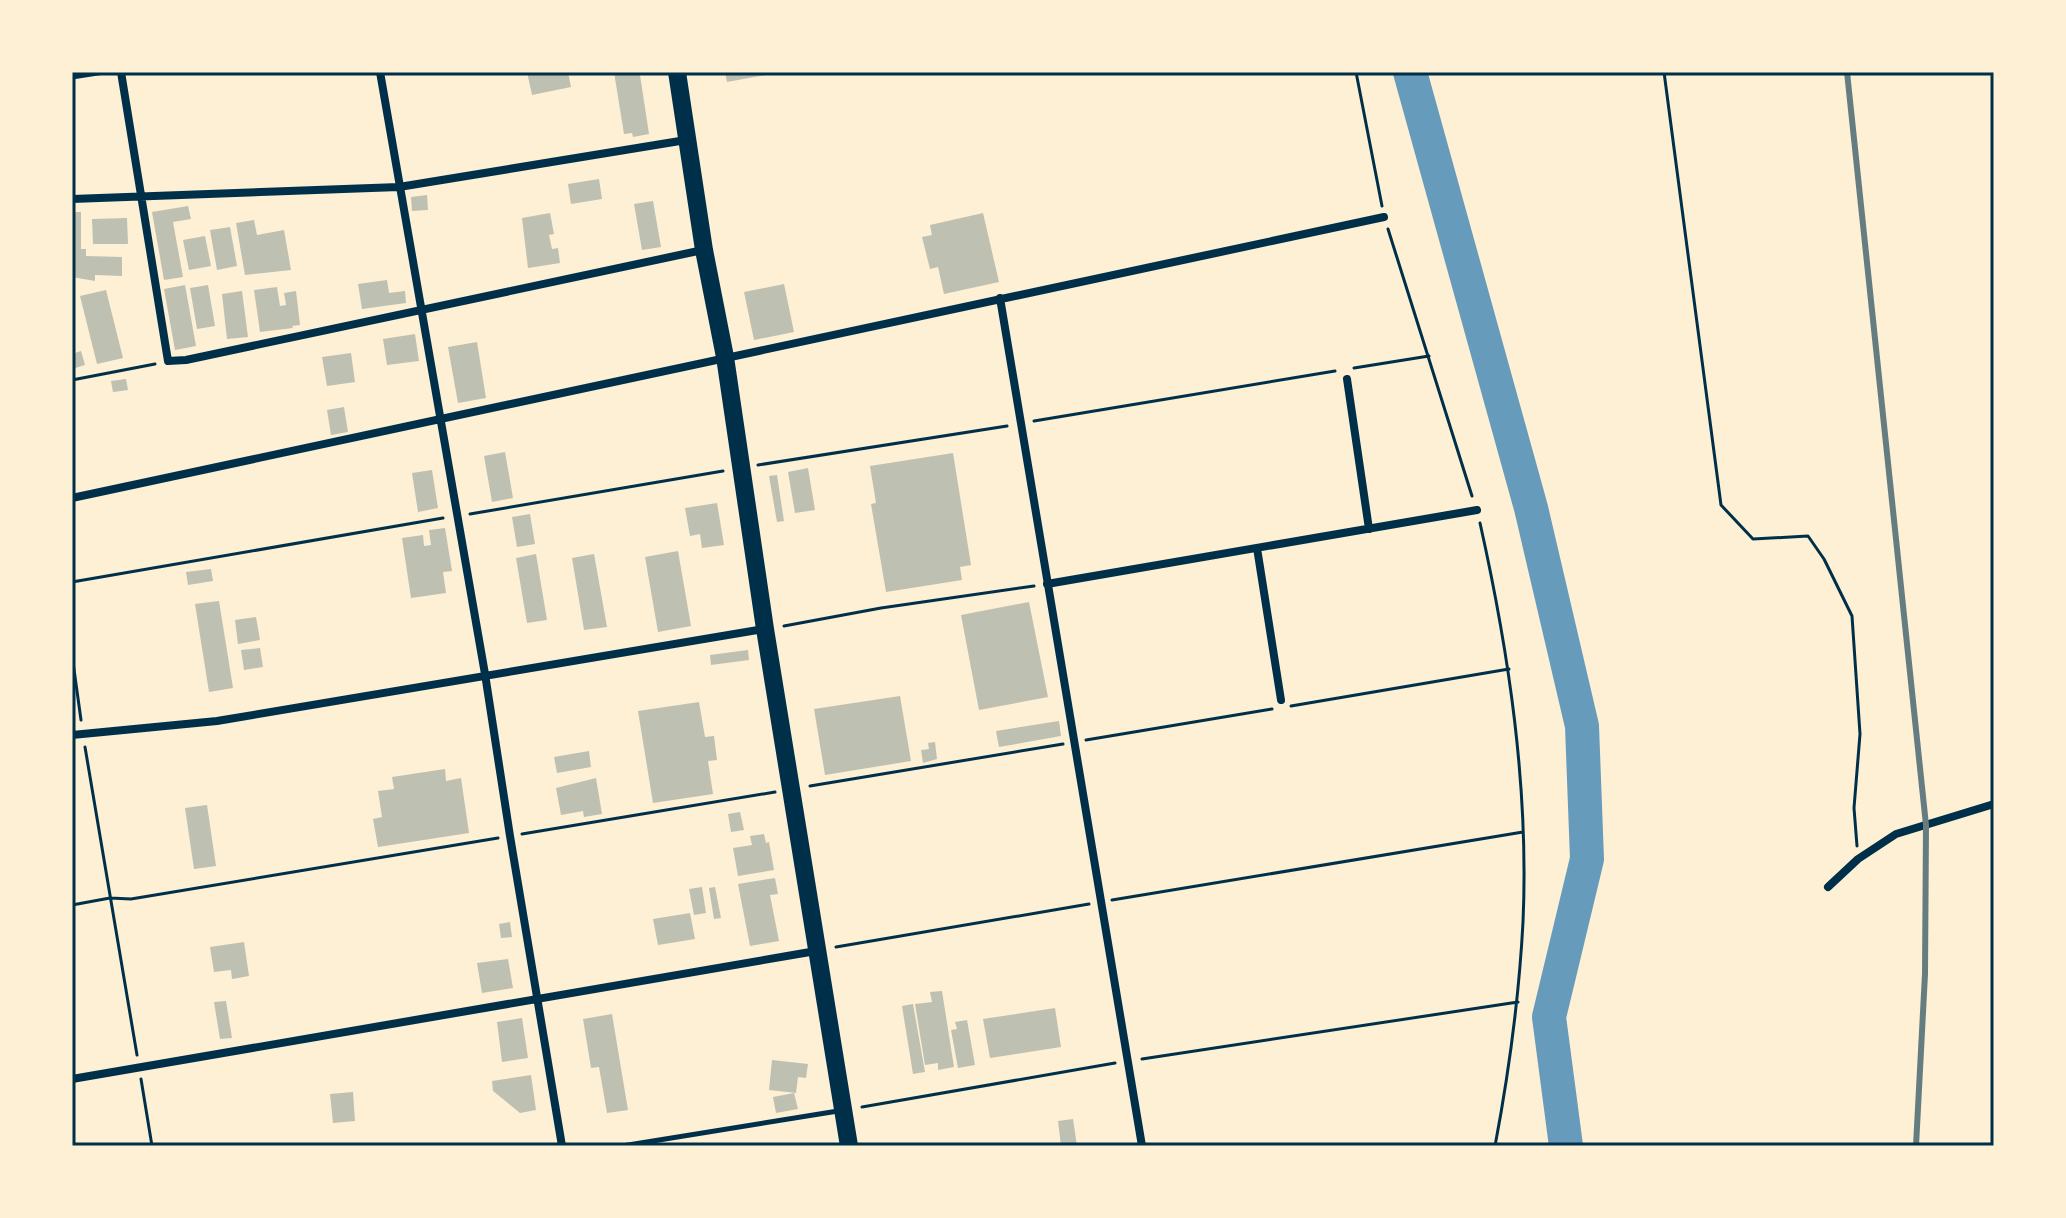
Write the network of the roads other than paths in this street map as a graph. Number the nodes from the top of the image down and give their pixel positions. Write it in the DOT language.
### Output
graph roads {
  1 [pos="104,72"];
  2 [pos="121,72"];
  3 [pos="380,72"];
  4 [pos="677,72"];
  5 [pos="72,77"];
  6 [pos="687,140"];
  7 [pos="399,187"];
  8 [pos="140,196"];
  9 [pos="72,199"];
  10 [pos="1384,217"];
  11 [pos="704,250"];
  12 [pos="1000,298"];
  13 [pos="423,311"];
  14 [pos="725,357"];
  15 [pos="1347,379"];
  16 [pos="439,419"];
  17 [pos="72,498"];
  18 [pos="1477,510"];
  19 [pos="1369,529"];
  20 [pos="1257,548"];
  21 [pos="1047,584"];
  22 [pos="765,629"];
  23 [pos="485,674"];
  24 [pos="1279,704"];
  25 [pos="72,735"];
  26 [pos="1994,804"];
  27 [pos="1828,887"];
  28 [pos="817,951"];
  29 [pos="538,997"];
  30 [pos="72,1079"];
  31 [pos="843,1110"];
  32 [pos="562,1146"];
  33 [pos="622,1146"];
  34 [pos="849,1146"];
  35 [pos="1142,1146"];
  1 -- 5 [label="lane"];
  2 -- 8 [label="street"];
  3 -- 7 [label="street"];
  4 -- 6 [label="highway"];
  6 -- 7 [label="street"];
  6 -- 11 [label="highway"];
  7 -- 8 [label="street"];
  7 -- 13 [label="street"];
  8 -- 9 [label="street"];
  8 -- 13 [label="street"];
  10 -- 12 [label="street"];
  11 -- 13 [label="street"];
  11 -- 14 [label="highway"];
  12 -- 14 [label="street"];
  12 -- 21 [label="street"];
  13 -- 16 [label="street"];
  14 -- 16 [label="street"];
  14 -- 22 [label="highway"];
  15 -- 19 [label="street"];
  16 -- 17 [label="street"];
  16 -- 23 [label="street"];
  18 -- 19 [label="street"];
  19 -- 20 [label="street"];
  20 -- 21 [label="street"];
  20 -- 24 [label="street"];
  21 -- 35 [label="street"];
  22 -- 23 [label="street"];
  22 -- 28 [label="highway"];
  23 -- 25 [label="street"];
  23 -- 29 [label="street"];
  26 -- 27 [label="street"];
  28 -- 29 [label="street"];
  28 -- 31 [label="highway"];
  29 -- 30 [label="street"];
  29 -- 32 [label="street"];
  31 -- 33 [label="lane"];
  31 -- 34 [label="highway"];
}
